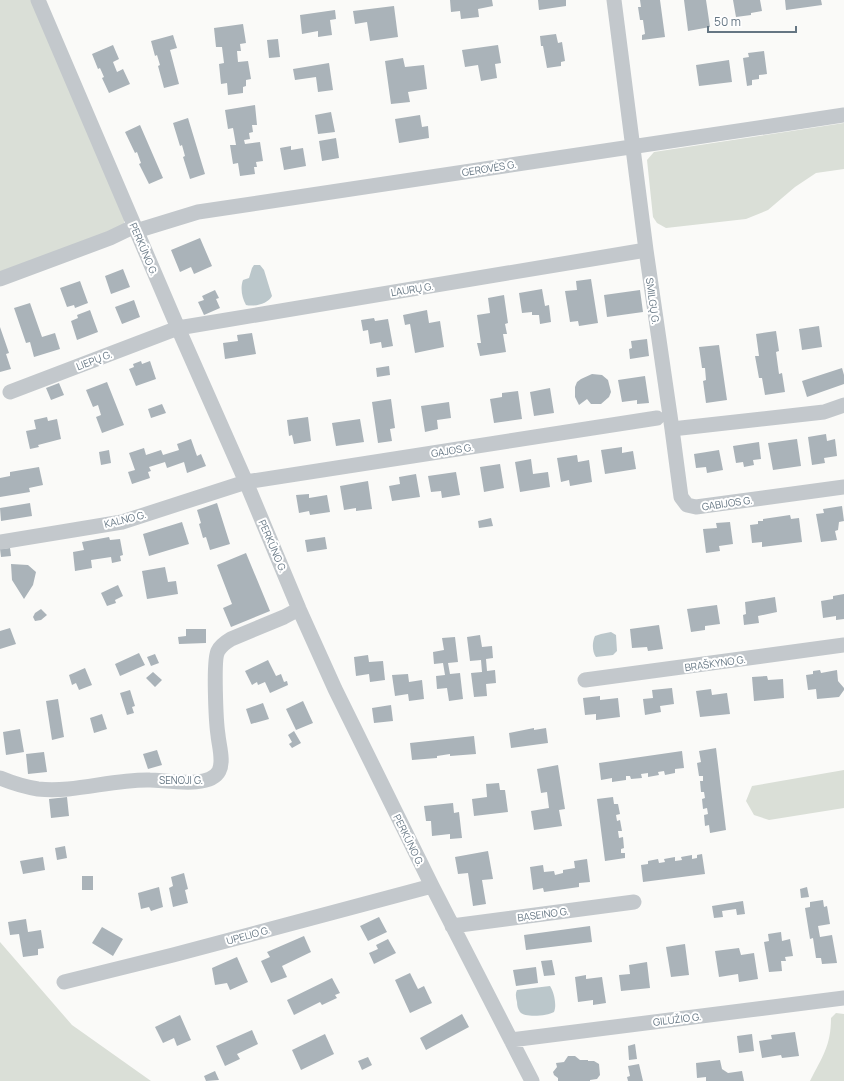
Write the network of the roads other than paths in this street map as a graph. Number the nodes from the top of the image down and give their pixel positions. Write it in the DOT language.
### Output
graph roads {
  1 [pos="38,0"];
  2 [pos="614,0"];
  3 [pos="844,115"];
  4 [pos="633,147"];
  5 [pos="135,228"];
  6 [pos="646,250"];
  7 [pos="0,279"];
  8 [pos="178,328"];
  9 [pos="10,392"];
  10 [pos="844,405"];
  11 [pos="657,418"];
  12 [pos="672,429"];
  13 [pos="246,482"];
  14 [pos="844,487"];
  15 [pos="0,542"];
  16 [pos="299,609"];
  17 [pos="844,645"];
  18 [pos="585,680"];
  19 [pos="0,778"];
  20 [pos="432,886"];
  21 [pos="634,902"];
  22 [pos="452,926"];
  23 [pos="64,982"];
  24 [pos="844,998"];
  25 [pos="511,1040"];
  26 [pos="532,1081"];
  1 -- 5 [label="street, PERKŪNO G."];
  2 -- 4 [label="street, SMILGŲ G."];
  3 -- 4 [label="street, GEROVĖS G."];
  4 -- 5 [label="street, GEROVĖS G."];
  4 -- 6 [label="street, SMILGŲ G."];
  5 -- 7 [label="street, GEROVĖS G."];
  5 -- 8 [label="street, PERKŪNO G."];
  6 -- 8 [label="street, LAURŲ G."];
  6 -- 12 [label="street, SMILGŲ G."];
  8 -- 9 [label="street, LIEPŲ G."];
  8 -- 13 [label="street, PERKŪNO G."];
  10 -- 12 [label="street"];
  11 -- 13 [label="street, GAJOS G."];
  12 -- 14 [label="street, GABIJOS G."];
  13 -- 15 [label="street, KALNO G."];
  13 -- 16 [label="street, PERKŪNO G."];
  16 -- 19 [label="street, SENOJI G."];
  16 -- 20 [label="street, PERKŪNO G."];
  17 -- 18 [label="street, BRAŠKYNO G."];
  20 -- 22 [label="street, PERKŪNO G."];
  20 -- 23 [label="street, UPELIO G."];
  21 -- 22 [label="street, BASEINO G."];
  22 -- 25 [label="street, PERKŪNO G."];
  24 -- 25 [label="street, GILUŽIO G."];
  25 -- 26 [label="street, PERKŪNO G."];
}
